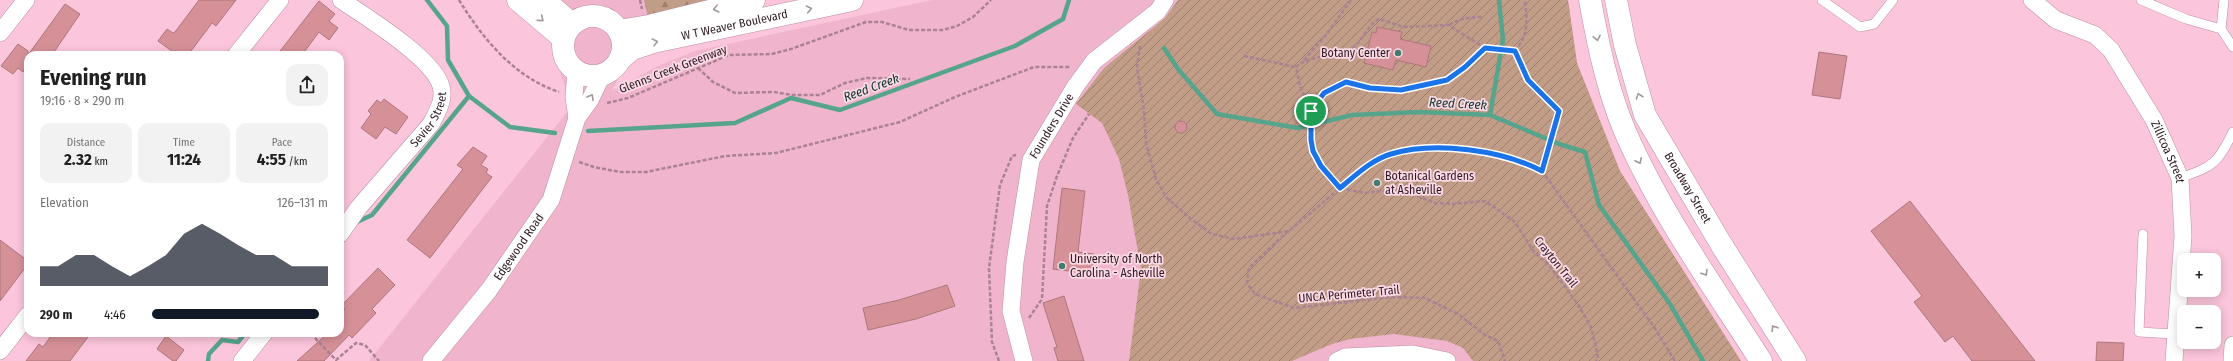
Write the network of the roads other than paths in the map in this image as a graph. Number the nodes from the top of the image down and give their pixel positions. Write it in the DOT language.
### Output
graph roads {
  1 [pos="26,0"];
  2 [pos="280,0"];
  3 [pos="341,0"];
  4 [pos="518,0"];
  5 [pos="544,0"];
  6 [pos="754,0"];
  7 [pos="852,0"];
  8 [pos="1165,0"];
  9 [pos="1590,0"];
  10 [pos="1616,0"];
  11 [pos="1822,0"];
  12 [pos="1893,0"];
  13 [pos="2032,0"];
  14 [pos="2141,0"];
  15 [pos="2224,0"];
  16 [pos="2221,29"];
  17 [pos="568,31"];
  18 [pos="619,31"];
  19 [pos="0,33"];
  20 [pos="2233,47"];
  21 [pos="239,51"];
  22 [pos="620,59"];
  23 [pos="576,71"];
  24 [pos="602,75"];
  25 [pos="582,98"];
  26 [pos="2233,132"];
  27 [pos="2180,178"];
  28 [pos="344,228"];
  29 [pos="2143,234"];
  30 [pos="24,320"];
  31 [pos="2176,334"];
  32 [pos="261,337"];
  33 [pos="2233,344"];
  34 [pos="0,351"];
  35 [pos="242,361"];
  36 [pos="431,361"];
  37 [pos="1024,361"];
  38 [pos="1337,361"];
  39 [pos="1447,361"];
  40 [pos="1761,361"];
  41 [pos="1795,361"];
  42 [pos="2174,361"];
  43 [pos="2232,361"];
  1 -- 19 [label="street"];
  2 -- 21 [label="street"];
  3 -- 28 [label="street, Sevier Street"];
  4 -- 17 [label="main road, one-way"];
  5 -- 17 [label="main road"];
  6 -- 18 [label="main road, W T Weaver Boulevard, one-way"];
  22 -- 7 [label="main road, W T Weaver Boulevard, one-way"];
  8 -- 37 [label="street, Founders Drive"];
  9 -- 40 [label="main road, one-way"];
  41 -- 10 [label="main road, Broadway Street, one-way"];
  11 -- 12 [label="lane"];
  13 -- 27 [label="street, Zillicoa Street"];
  14 -- 16 [label="lane"];
  15 -- 16 [label="lane"];
  16 -- 20 [label="lane"];
  17 -- 18 [label="main road"];
  17 -- 23 [label="main road"];
  18 -- 22 [label="main road"];
  22 -- 24 [label="main road"];
  23 -- 24 [label="main road"];
  23 -- 25 [label="street, Edgewood Road"];
  25 -- 24 [label="street, one-way"];
  25 -- 36 [label="street, Edgewood Road"];
  26 -- 27 [label="lane"];
  27 -- 31 [label="street, Zillicoa Street"];
  29 -- 31 [label="lane"];
  30 -- 34 [label="street"];
  31 -- 42 [label="street, Zillicoa Street"];
  32 -- 35 [label="street"];
  33 -- 43 [label="street"];
  38 -- 39 [label="street"];
}
